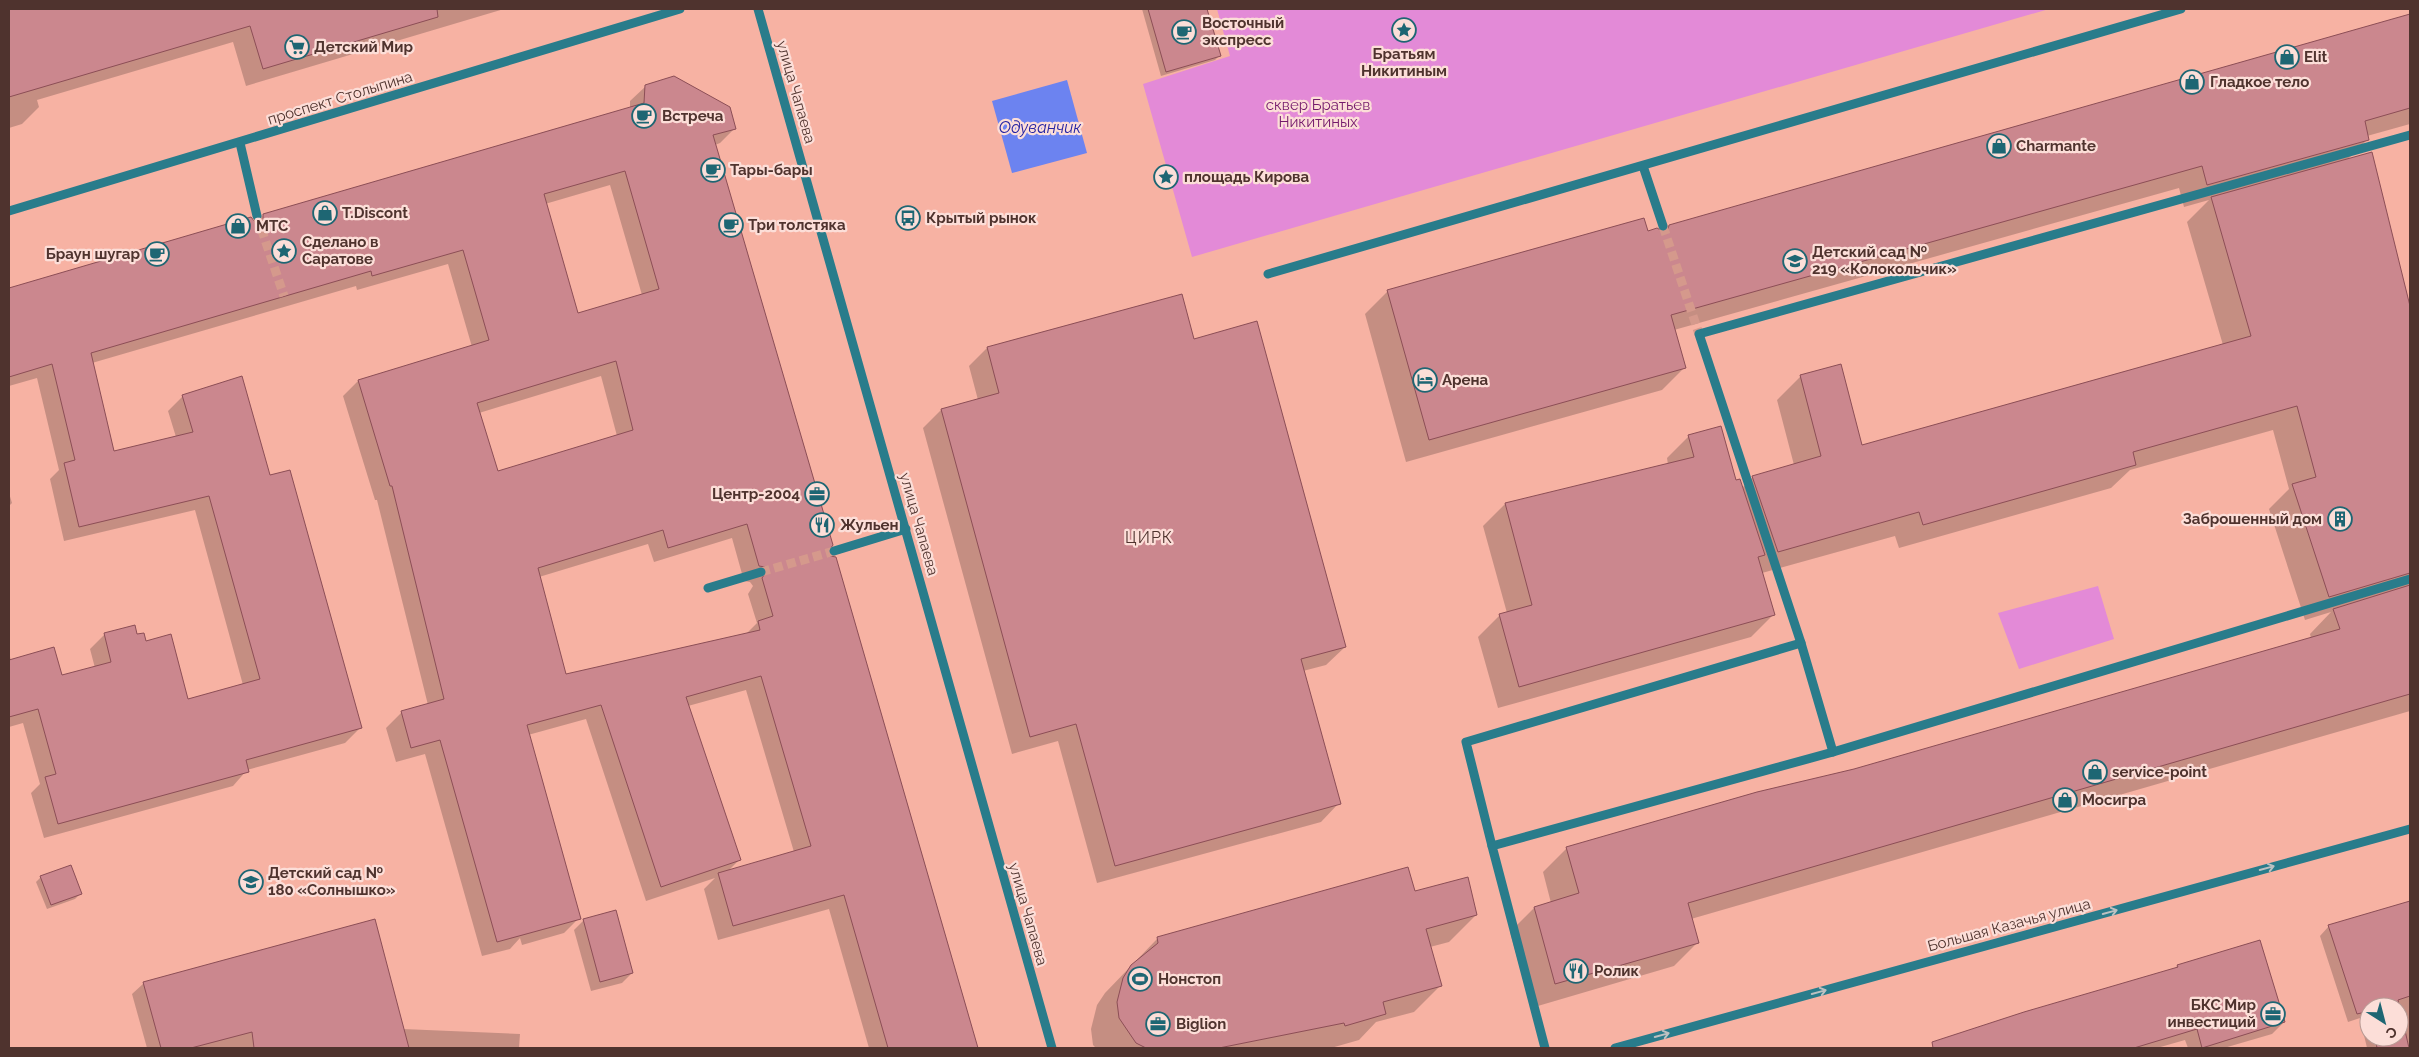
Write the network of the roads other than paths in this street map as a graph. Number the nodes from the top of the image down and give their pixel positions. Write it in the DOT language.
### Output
graph roads {
  1 [pos="680,9"];
  2 [pos="758,9"];
  3 [pos="2181,9"];
  4 [pos="2410,135"];
  5 [pos="240,143"];
  6 [pos="1643,166"];
  7 [pos="9,211"];
  8 [pos="257,216"];
  9 [pos="1664,226"];
  10 [pos="1268,274"];
  11 [pos="906,529"];
  12 [pos="834,551"];
  13 [pos="761,572"];
  14 [pos="2410,579"];
  15 [pos="708,588"];
  16 [pos="1801,643"];
  17 [pos="1833,752"];
  18 [pos="2410,829"];
  19 [pos="1492,846"];
  20 [pos="1052,1048"];
  21 [pos="1545,1048"];
  22 [pos="1615,1048"];
  1 -- 5 [label="street, проспект Столыпина"];
  2 -- 11 [label="street, улица Чапаева"];
  3 -- 6 [label="street"];
  4 -- 16 [label="street"];
  5 -- 7 [label="street, проспект Столыпина"];
  5 -- 8 [label="street"];
  6 -- 9 [label="street"];
  6 -- 10 [label="street"];
  11 -- 12 [label="street"];
  11 -- 20 [label="street, улица Чапаева"];
  13 -- 15 [label="street"];
  14 -- 17 [label="street"];
  16 -- 17 [label="street"];
  16 -- 19 [label="street"];
  17 -- 19 [label="street"];
  22 -- 18 [label="street, Большая Казачья улица, one-way"];
  19 -- 21 [label="street"];
}
